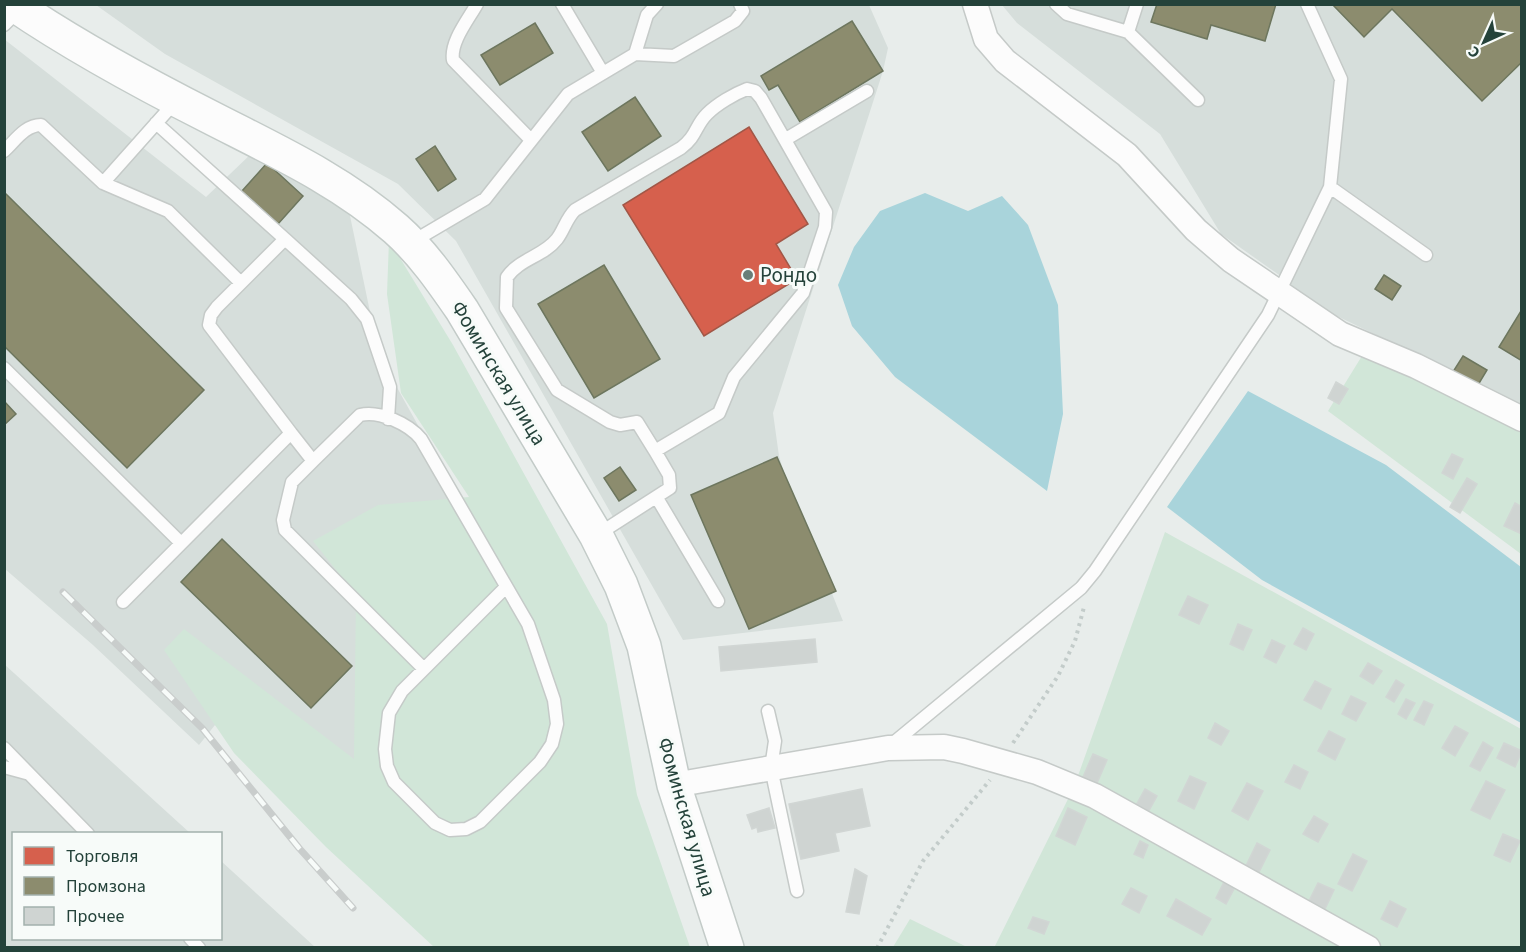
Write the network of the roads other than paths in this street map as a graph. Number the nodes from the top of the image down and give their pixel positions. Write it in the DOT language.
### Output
graph roads {
  1 [pos="477,4"];
  2 [pos="562,4"];
  3 [pos="657,4"];
  4 [pos="741,4"];
  5 [pos="975,4"];
  6 [pos="1056,4"];
  7 [pos="1137,4"];
  8 [pos="1307,4"];
  9 [pos="13,13"];
  10 [pos="1128,33"];
  11 [pos="635,54"];
  12 [pos="603,73"];
  13 [pos="867,91"];
  14 [pos="1198,100"];
  15 [pos="167,112"];
  16 [pos="786,139"];
  17 [pos="531,140"];
  18 [pos="4,151"];
  19 [pos="103,183"];
  20 [pos="1330,187"];
  21 [pos="285,239"];
  22 [pos="411,243"];
  23 [pos="1426,255"];
  24 [pos="241,283"];
  25 [pos="1281,295"];
  26 [pos="4,368"];
  27 [pos="388,419"];
  28 [pos="1521,419"];
  29 [pos="291,433"];
  30 [pos="655,451"];
  31 [pos="313,461"];
  32 [pos="657,498"];
  33 [pos="596,535"];
  34 [pos="181,543"];
  35 [pos="506,587"];
  36 [pos="718,601"];
  37 [pos="123,602"];
  38 [pos="424,669"];
  39 [pos="768,711"];
  40 [pos="4,748"];
  41 [pos="888,748"];
  42 [pos="4,767"];
  43 [pos="771,768"];
  44 [pos="30,774"];
  45 [pos="674,785"];
  46 [pos="86,832"];
  47 [pos="797,891"];
  48 [pos="727,948"];
  49 [pos="1368,948"];
  1 -- 17 [label="lane"];
  2 -- 12 [label="lane"];
  3 -- 11 [label="lane"];
  4 -- 11 [label="lane"];
  5 -- 25 [label="street"];
  6 -- 10 [label="lane"];
  7 -- 10 [label="lane"];
  8 -- 20 [label="lane"];
  9 -- 15 [label="street, Фоминская улица"];
  10 -- 14 [label="lane"];
  11 -- 12 [label="lane"];
  12 -- 17 [label="lane"];
  13 -- 16 [label="lane"];
  15 -- 19 [label="lane"];
  15 -- 21 [label="lane"];
  15 -- 22 [label="street, Фоминская улица"];
  16 -- 30 [label="lane"];
  16 -- 30 [label="lane"];
  17 -- 22 [label="lane"];
  18 -- 19 [label="lane"];
  19 -- 24 [label="lane"];
  20 -- 23 [label="lane"];
  20 -- 25 [label="lane"];
  21 -- 24 [label="lane"];
  21 -- 27 [label="lane"];
  22 -- 33 [label="street, Фоминская улица"];
  24 -- 29 [label="lane"];
  25 -- 28 [label="street"];
  25 -- 41 [label="lane"];
  26 -- 34 [label="lane"];
  27 -- 31 [label="lane"];
  27 -- 35 [label="lane"];
  29 -- 31 [label="lane"];
  29 -- 34 [label="lane"];
  30 -- 32 [label="lane"];
  31 -- 38 [label="lane"];
  32 -- 33 [label="lane"];
  32 -- 36 [label="lane"];
  33 -- 45 [label="street, Фоминская улица"];
  34 -- 37 [label="lane"];
  35 -- 38 [label="lane"];
  35 -- 38 [label="lane"];
  39 -- 43 [label="lane"];
  40 -- 44 [label="lane"];
  41 -- 43 [label="street"];
  41 -- 49 [label="street"];
  42 -- 44 [label="lane"];
  43 -- 45 [label="street"];
  43 -- 47 [label="lane"];
  44 -- 46 [label="lane"];
  45 -- 48 [label="street, Фоминская улица"];
}
